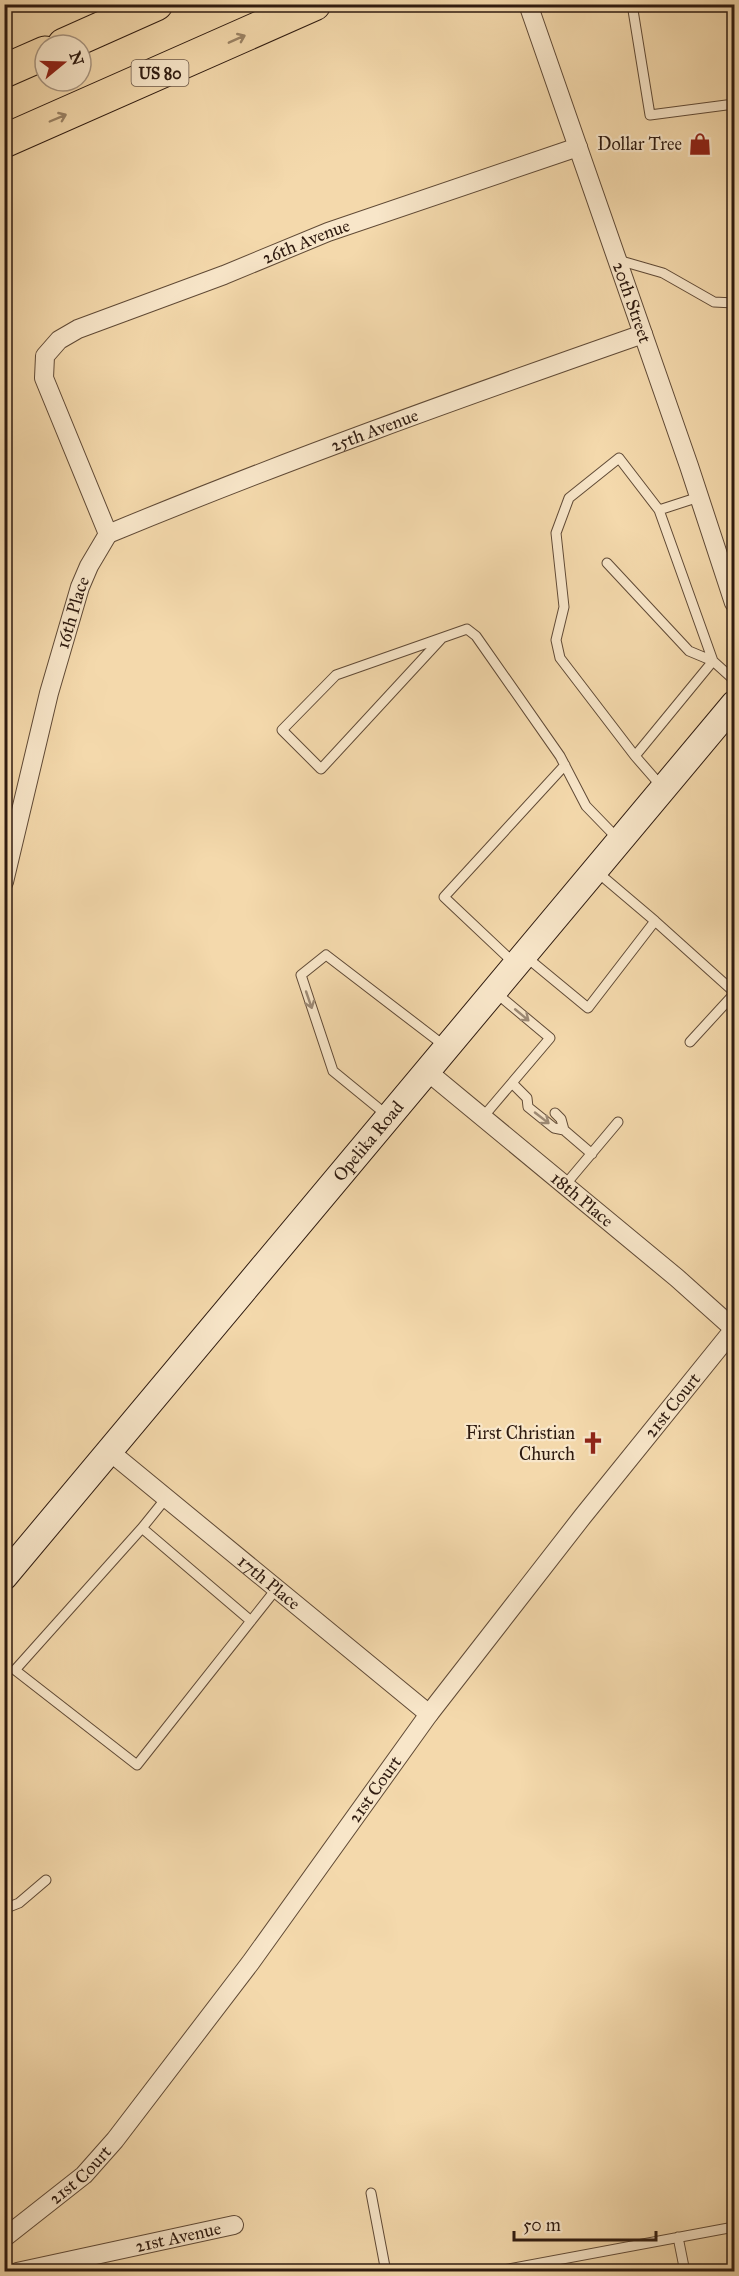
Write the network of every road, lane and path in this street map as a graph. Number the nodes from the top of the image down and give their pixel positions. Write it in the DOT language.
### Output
graph roads {
  1 [pos="156,4"];
  2 [pos="314,4"];
  3 [pos="528,4"];
  4 [pos="632,4"];
  5 [pos="91,33"];
  6 [pos="33,58"];
  7 [pos="4,71"];
  8 [pos="735,104"];
  9 [pos="4,141"];
  10 [pos="578,147"];
  11 [pos="616,259"];
  12 [pos="735,303"];
  13 [pos="643,334"];
  14 [pos="699,497"];
  15 [pos="659,510"];
  16 [pos="108,534"];
  17 [pos="607,563"];
  18 [pos="735,603"];
  19 [pos="442,638"];
  20 [pos="714,661"];
  21 [pos="735,680"];
  22 [pos="735,704"];
  23 [pos="635,756"];
  24 [pos="565,765"];
  25 [pos="664,789"];
  26 [pos="620,842"];
  27 [pos="596,871"];
  28 [pos="4,882"];
  29 [pos="655,921"];
  30 [pos="521,961"];
  31 [pos="495,992"];
  32 [pos="735,993"];
  33 [pos="690,1042"];
  34 [pos="447,1048"];
  35 [pos="428,1072"];
  36 [pos="512,1083"];
  37 [pos="527,1098"];
  38 [pos="539,1100"];
  39 [pos="555,1113"];
  40 [pos="390,1117"];
  41 [pos="483,1117"];
  42 [pos="618,1122"];
  43 [pos="564,1130"];
  44 [pos="592,1154"];
  45 [pos="565,1185"];
  46 [pos="735,1329"];
  47 [pos="109,1451"];
  48 [pos="167,1497"];
  49 [pos="142,1528"];
  50 [pos="4,1577"];
  51 [pos="277,1588"];
  52 [pos="251,1622"];
  53 [pos="429,1714"];
  54 [pos="46,1880"];
  55 [pos="4,1909"];
  56 [pos="371,2193"];
  57 [pos="234,2225"];
  58 [pos="735,2227"];
  59 [pos="678,2237"];
  60 [pos="4,2238"];
  61 [pos="17,2271"];
  62 [pos="386,2271"];
  63 [pos="493,2271"];
  64 [pos="684,2271"];
  1 -- 5 [label="highway"];
  9 -- 2 [label="highway, US 80, one-way"];
  3 -- 10 [label="street, 20th Street"];
  4 -- 8 [label="lane"];
  6 -- 7 [label="highway"];
  10 -- 11 [label="street, 20th Street"];
  10 -- 16 [label="street, 26th Avenue"];
  11 -- 12 [label="lane"];
  11 -- 13 [label="street, 20th Street"];
  13 -- 14 [label="street, 20th Street"];
  13 -- 16 [label="street, 25th Avenue"];
  14 -- 15 [label="lane"];
  14 -- 18 [label="street, 20th Street"];
  15 -- 20 [label="lane"];
  15 -- 23 [label="lane"];
  16 -- 28 [label="street, 16th Place"];
  17 -- 20 [label="lane"];
  19 -- 19 [label="lane"];
  19 -- 24 [label="lane"];
  20 -- 21 [label="lane"];
  20 -- 23 [label="lane"];
  22 -- 25 [label="main road, Opelika Road"];
  23 -- 25 [label="lane"];
  24 -- 26 [label="lane"];
  24 -- 30 [label="lane"];
  25 -- 26 [label="main road, Opelika Road"];
  26 -- 27 [label="main road, Opelika Road"];
  27 -- 29 [label="lane"];
  27 -- 30 [label="main road, Opelika Road"];
  29 -- 30 [label="lane"];
  29 -- 32 [label="lane"];
  30 -- 31 [label="main road, Opelika Road"];
  31 -- 34 [label="main road, Opelika Road"];
  31 -- 36 [label="lane, one-way"];
  32 -- 33 [label="lane"];
  34 -- 35 [label="main road, Opelika Road"];
  34 -- 40 [label="lane, one-way"];
  35 -- 40 [label="main road, Opelika Road"];
  35 -- 41 [label="street, 18th Place"];
  36 -- 37 [label="lane"];
  36 -- 41 [label="lane"];
  37 -- 38 [label="lane"];
  37 -- 43 [label="lane, one-way"];
  39 -- 43 [label="lane"];
  40 -- 47 [label="main road, Opelika Road"];
  41 -- 45 [label="street, 18th Place"];
  42 -- 44 [label="lane"];
  43 -- 44 [label="lane"];
  44 -- 45 [label="lane"];
  45 -- 46 [label="street, 18th Place"];
  46 -- 53 [label="street, 21st Court"];
  47 -- 48 [label="street, 17th Place"];
  47 -- 50 [label="main road, Opelika Road"];
  48 -- 49 [label="lane"];
  48 -- 51 [label="street, 17th Place"];
  49 -- 52 [label="lane"];
  49 -- 52 [label="lane"];
  51 -- 52 [label="lane"];
  51 -- 53 [label="street, 17th Place"];
  53 -- 60 [label="street, 21st Court"];
  54 -- 55 [label="lane"];
  56 -- 62 [label="lane"];
  57 -- 61 [label="street, 21st Avenue"];
  58 -- 59 [label="lane"];
  59 -- 63 [label="lane"];
  59 -- 64 [label="lane"];
}
